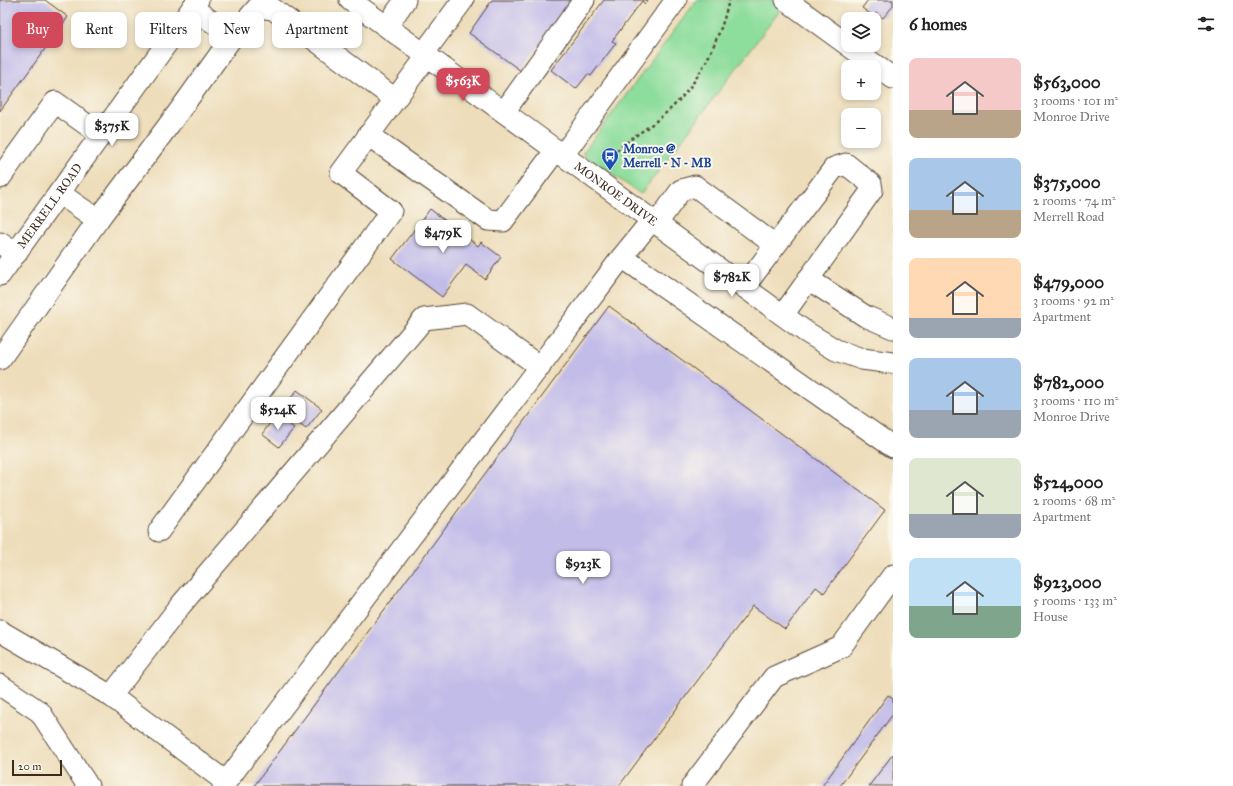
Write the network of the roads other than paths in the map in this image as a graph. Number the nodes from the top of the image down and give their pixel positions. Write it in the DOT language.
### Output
graph roads {
  1 [pos="350,0"];
  2 [pos="406,0"];
  3 [pos="463,0"];
  4 [pos="584,0"];
  5 [pos="676,0"];
  6 [pos="786,0"];
  7 [pos="195,4"];
  8 [pos="254,12"];
  9 [pos="209,16"];
  10 [pos="387,26"];
  11 [pos="224,48"];
  12 [pos="425,55"];
  13 [pos="893,78"];
  14 [pos="395,99"];
  15 [pos="504,112"];
  16 [pos="101,135"];
  17 [pos="368,135"];
  18 [pos="560,153"];
  19 [pos="0,178"];
  20 [pos="59,193"];
  21 [pos="98,220"];
  22 [pos="655,222"];
  23 [pos="775,245"];
  24 [pos="8,248"];
  25 [pos="622,257"];
  26 [pos="0,275"];
  27 [pos="808,279"];
  28 [pos="744,287"];
  29 [pos="783,315"];
  30 [pos="893,328"];
  31 [pos="0,359"];
  32 [pos="893,363"];
  33 [pos="540,367"];
  34 [pos="893,447"];
  35 [pos="159,530"];
  36 [pos="893,575"];
  37 [pos="0,630"];
  38 [pos="0,685"];
  39 [pos="111,696"];
  40 [pos="224,784"];
  41 [pos="88,786"];
  42 [pos="692,786"];
  1 -- 10 [label="street, MONROE DRIVE"];
  2 -- 10 [label="street"];
  3 -- 12 [label="street"];
  4 -- 15 [label="street"];
  5 -- 18 [label="street"];
  6 -- 13 [label="street"];
  7 -- 9 [label="street"];
  7 -- 16 [label="street, MERRELL ROAD"];
  8 -- 14 [label="street"];
  10 -- 12 [label="street, MONROE DRIVE"];
  11 -- 21 [label="street"];
  12 -- 14 [label="street"];
  12 -- 15 [label="street, MONROE DRIVE"];
  14 -- 17 [label="street"];
  15 -- 18 [label="street, MONROE DRIVE"];
  16 -- 19 [label="street"];
  16 -- 20 [label="street, MERRELL ROAD"];
  17 -- 18 [label="street"];
  17 -- 35 [label="street"];
  18 -- 22 [label="street, MONROE DRIVE"];
  20 -- 21 [label="street"];
  20 -- 24 [label="street, MERRELL ROAD"];
  21 -- 31 [label="street"];
  22 -- 23 [label="street"];
  22 -- 25 [label="street"];
  22 -- 28 [label="street, MONROE DRIVE"];
  23 -- 27 [label="street"];
  23 -- 28 [label="street"];
  24 -- 26 [label="street, MERRELL ROAD"];
  25 -- 33 [label="street"];
  25 -- 34 [label="street"];
  27 -- 29 [label="street"];
  27 -- 30 [label="street"];
  28 -- 29 [label="street, MONROE DRIVE"];
  29 -- 32 [label="street, MONROE DRIVE"];
  33 -- 39 [label="street"];
  33 -- 40 [label="street"];
  36 -- 42 [label="street"];
  37 -- 39 [label="street"];
  38 -- 41 [label="street"];
  39 -- 40 [label="street"];
}
